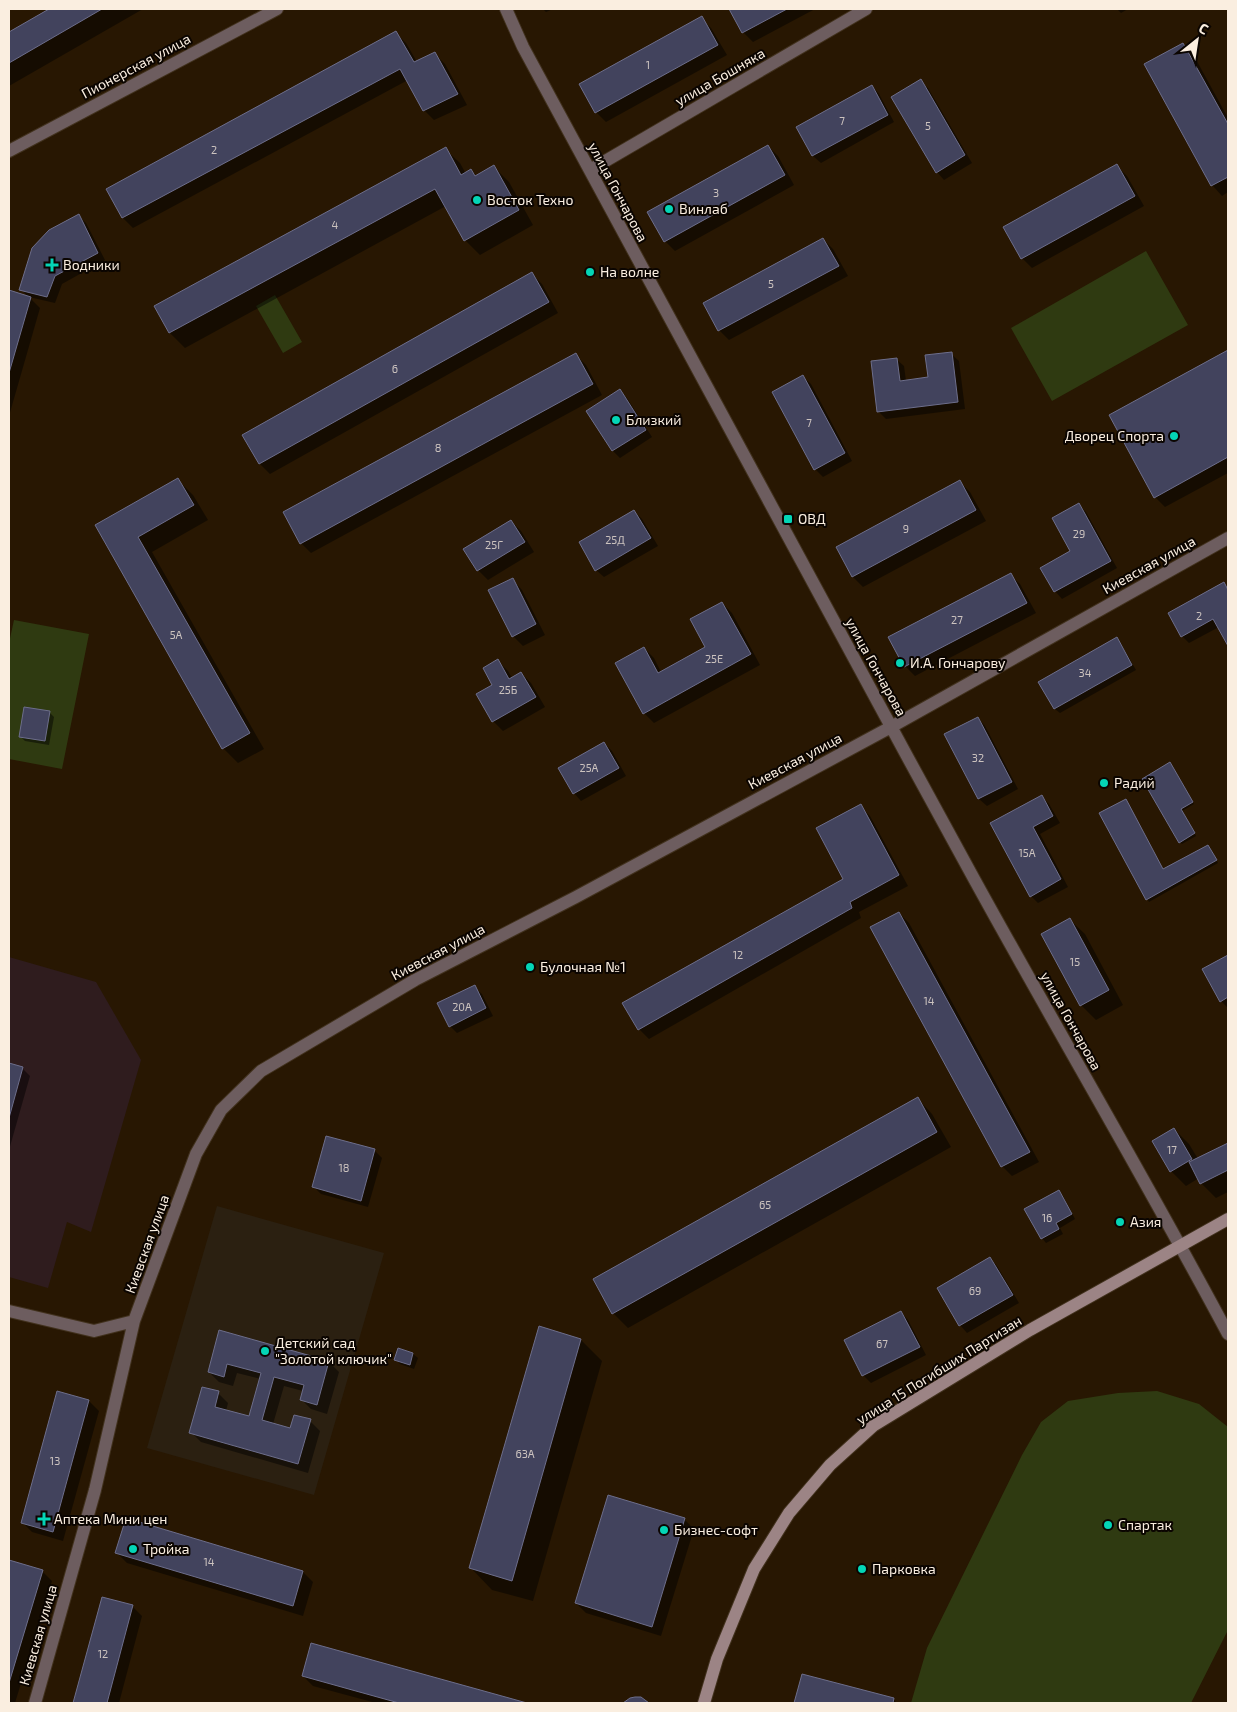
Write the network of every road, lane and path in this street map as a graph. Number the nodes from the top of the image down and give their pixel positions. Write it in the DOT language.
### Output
graph roads {
  1 [pos="278,9"];
  2 [pos="506,9"];
  3 [pos="866,9"];
  4 [pos="9,151"];
  5 [pos="590,170"];
  6 [pos="1228,538"];
  7 [pos="891,727"];
  8 [pos="1228,1219"];
  9 [pos="1180,1245"];
  10 [pos="9,1311"];
  11 [pos="134,1321"];
  12 [pos="1228,1334"];
  13 [pos="35,1703"];
  14 [pos="704,1703"];
  1 -- 4 [label="street, Пионерская улица"];
  2 -- 5 [label="street, улица Гончарова"];
  3 -- 5 [label="street, улица Бошняка"];
  5 -- 7 [label="street, улица Гончарова"];
  6 -- 7 [label="street, Киевская улица"];
  7 -- 9 [label="street, улица Гончарова"];
  7 -- 11 [label="street, Киевская улица"];
  8 -- 9 [label="street, улица 15 Погибших Партизан"];
  9 -- 12 [label="street, улица Гончарова"];
  9 -- 14 [label="street, улица 15 Погибших Партизан"];
  10 -- 11 [label="street"];
  11 -- 13 [label="street, Киевская улица"];
}
